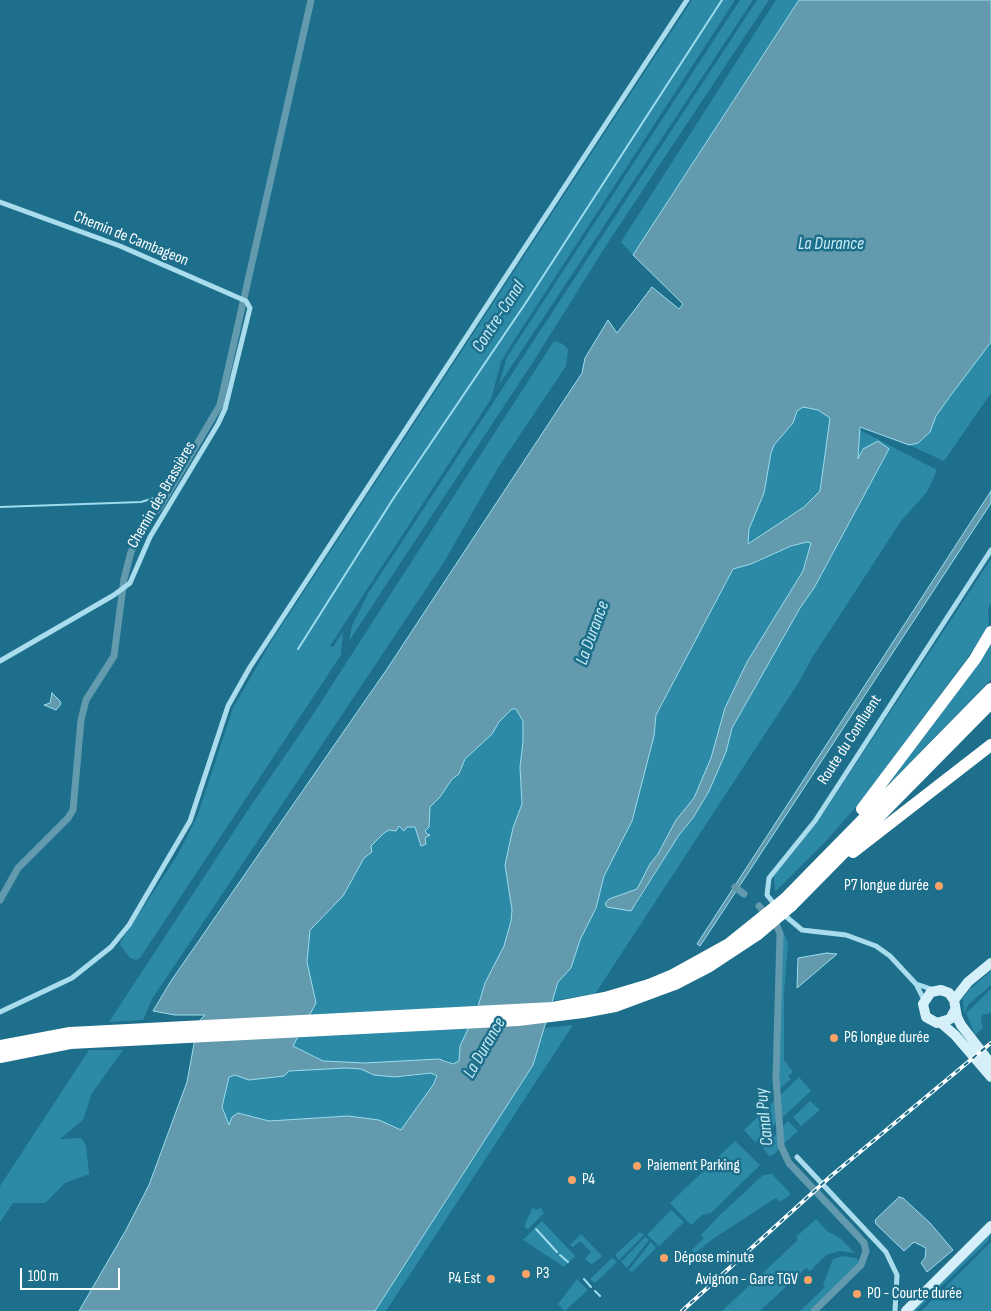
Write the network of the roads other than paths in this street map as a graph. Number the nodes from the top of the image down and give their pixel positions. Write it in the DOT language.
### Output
graph roads {
  1 [pos="687,0"];
  2 [pos="0,202"];
  3 [pos="246,301"];
  4 [pos="991,550"];
  5 [pos="991,632"];
  6 [pos="0,661"];
  7 [pos="991,689"];
  8 [pos="991,703"];
  9 [pos="991,745"];
  10 [pos="837,844"];
  11 [pos="812,884"];
  12 [pos="788,902"];
  13 [pos="991,963"];
  14 [pos="968,982"];
  15 [pos="916,984"];
  16 [pos="941,991"];
  17 [pos="924,1000"];
  18 [pos="955,1005"];
  19 [pos="0,1012"];
  20 [pos="941,1023"];
  21 [pos="70,1038"];
  22 [pos="0,1046"];
  23 [pos="0,1057"];
  24 [pos="991,1064"];
  25 [pos="991,1077"];
  26 [pos="797,1157"];
  27 [pos="991,1226"];
  28 [pos="895,1311"];
  29 [pos="906,1311"];
  1 -- 19 [label="street"];
  2 -- 3 [label="street, Chemin de Cambageon"];
  3 -- 6 [label="street, Chemin des Brassières"];
  4 -- 15 [label="street, Route du Confluent"];
  5 -- 10 [label="highway"];
  7 -- 10 [label="highway"];
  8 -- 11 [label="highway"];
  9 -- 11 [label="highway"];
  10 -- 12 [label="highway"];
  11 -- 12 [label="highway"];
  12 -- 21 [label="highway, bridge"];
  13 -- 14 [label="street"];
  14 -- 16 [label="street"];
  14 -- 18 [label="street"];
  15 -- 16 [label="street"];
  15 -- 17 [label="street"];
  16 -- 17 [label="street"];
  16 -- 18 [label="street"];
  17 -- 20 [label="street"];
  18 -- 20 [label="street"];
  18 -- 24 [label="street"];
  20 -- 25 [label="street"];
  21 -- 22 [label="highway"];
  21 -- 23 [label="highway"];
  26 -- 28 [label="street"];
  27 -- 29 [label="street"];
}
